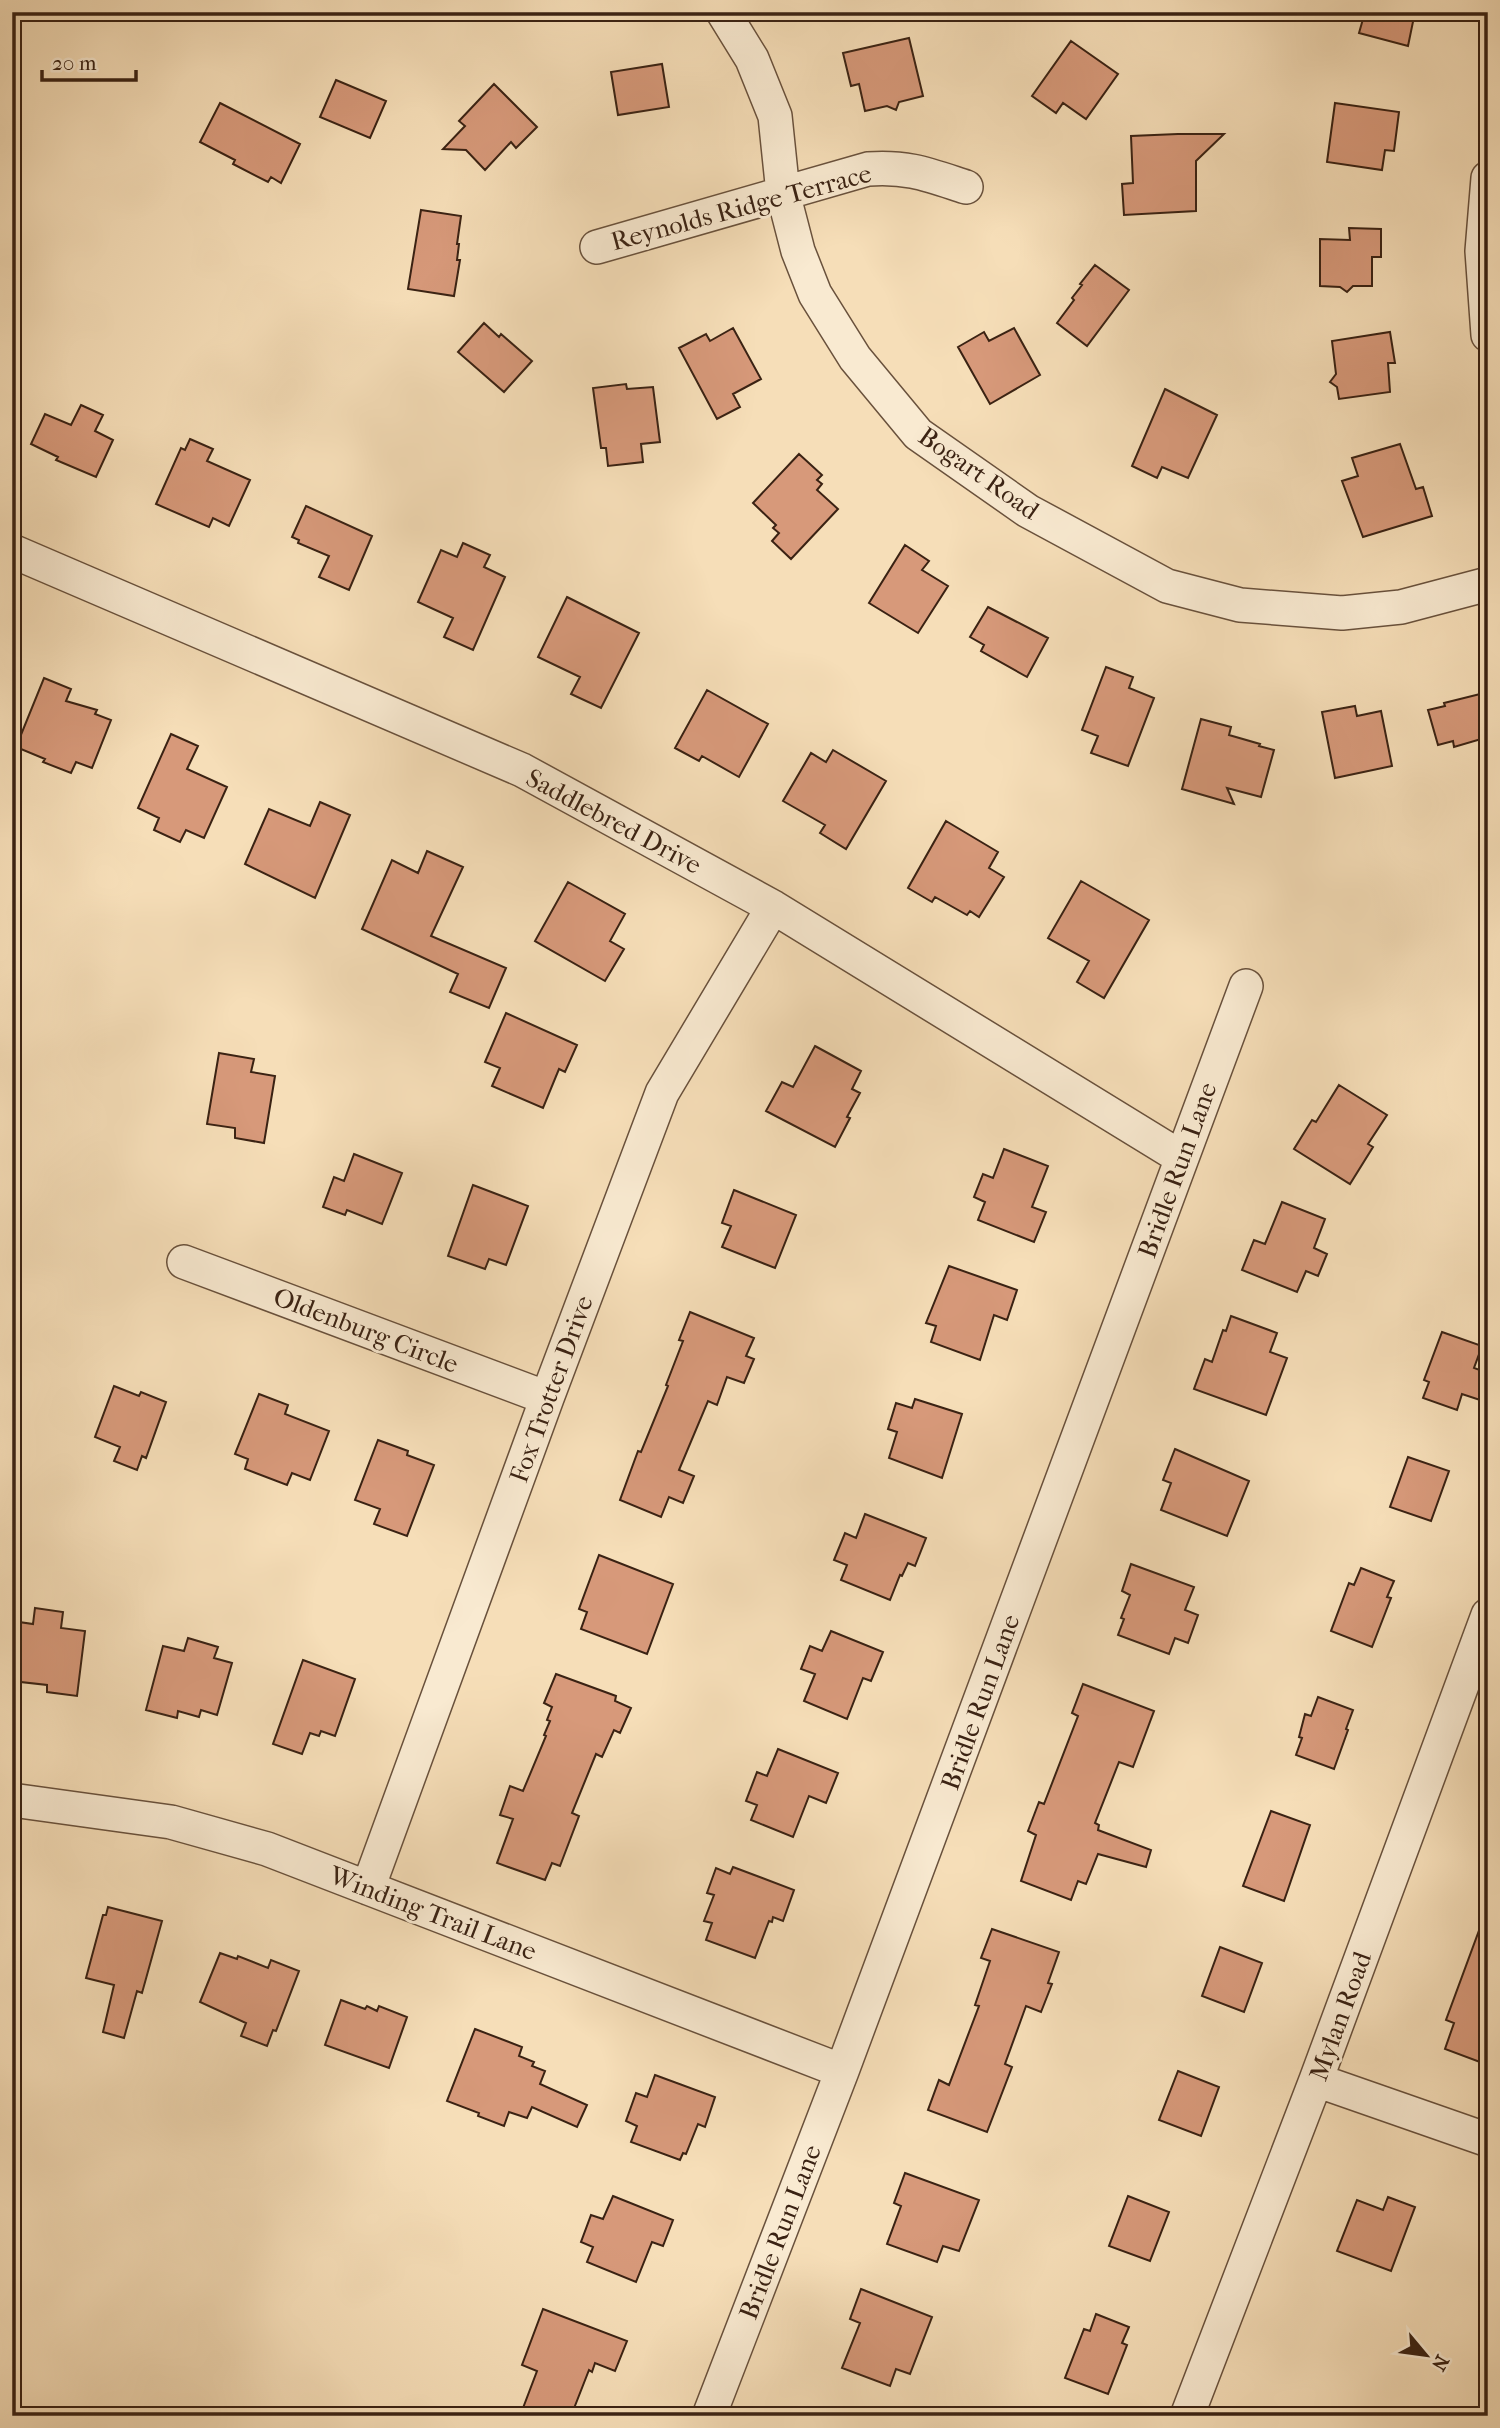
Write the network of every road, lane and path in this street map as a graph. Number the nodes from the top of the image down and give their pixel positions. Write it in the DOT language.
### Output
graph roads {
  1 [pos="723,12"];
  2 [pos="1488,178"];
  3 [pos="966,187"];
  4 [pos="783,193"];
  5 [pos="597,247"];
  6 [pos="1488,335"];
  7 [pos="12,551"];
  8 [pos="1488,584"];
  9 [pos="773,907"];
  10 [pos="1246,986"];
  11 [pos="1182,1158"];
  12 [pos="184,1262"];
  13 [pos="547,1398"];
  14 [pos="1488,1615"];
  15 [pos="12,1800"];
  16 [pos="368,1888"];
  17 [pos="842,2071"];
  18 [pos="1316,2080"];
  19 [pos="1488,2140"];
  20 [pos="709,2416"];
  21 [pos="1187,2416"];
  1 -- 4 [label="street, Bogart Road"];
  2 -- 6 [label="street"];
  3 -- 4 [label="street, Reynolds Ridge Terrace"];
  4 -- 5 [label="street, Reynolds Ridge Terrace"];
  4 -- 8 [label="street, Bogart Road"];
  7 -- 9 [label="street, Saddlebred Drive"];
  9 -- 11 [label="street, Saddlebred Drive"];
  9 -- 13 [label="street, Fox Trotter Drive"];
  10 -- 11 [label="street, Bridle Run Lane"];
  11 -- 17 [label="street, Bridle Run Lane"];
  12 -- 13 [label="street, Oldenburg Circle"];
  13 -- 16 [label="street, Fox Trotter Drive"];
  14 -- 18 [label="street, Mylan Road"];
  15 -- 16 [label="street, Winding Trail Lane"];
  16 -- 17 [label="street, Winding Trail Lane"];
  17 -- 20 [label="street, Bridle Run Lane"];
  18 -- 19 [label="street"];
  18 -- 21 [label="street, Mylan Road"];
}
